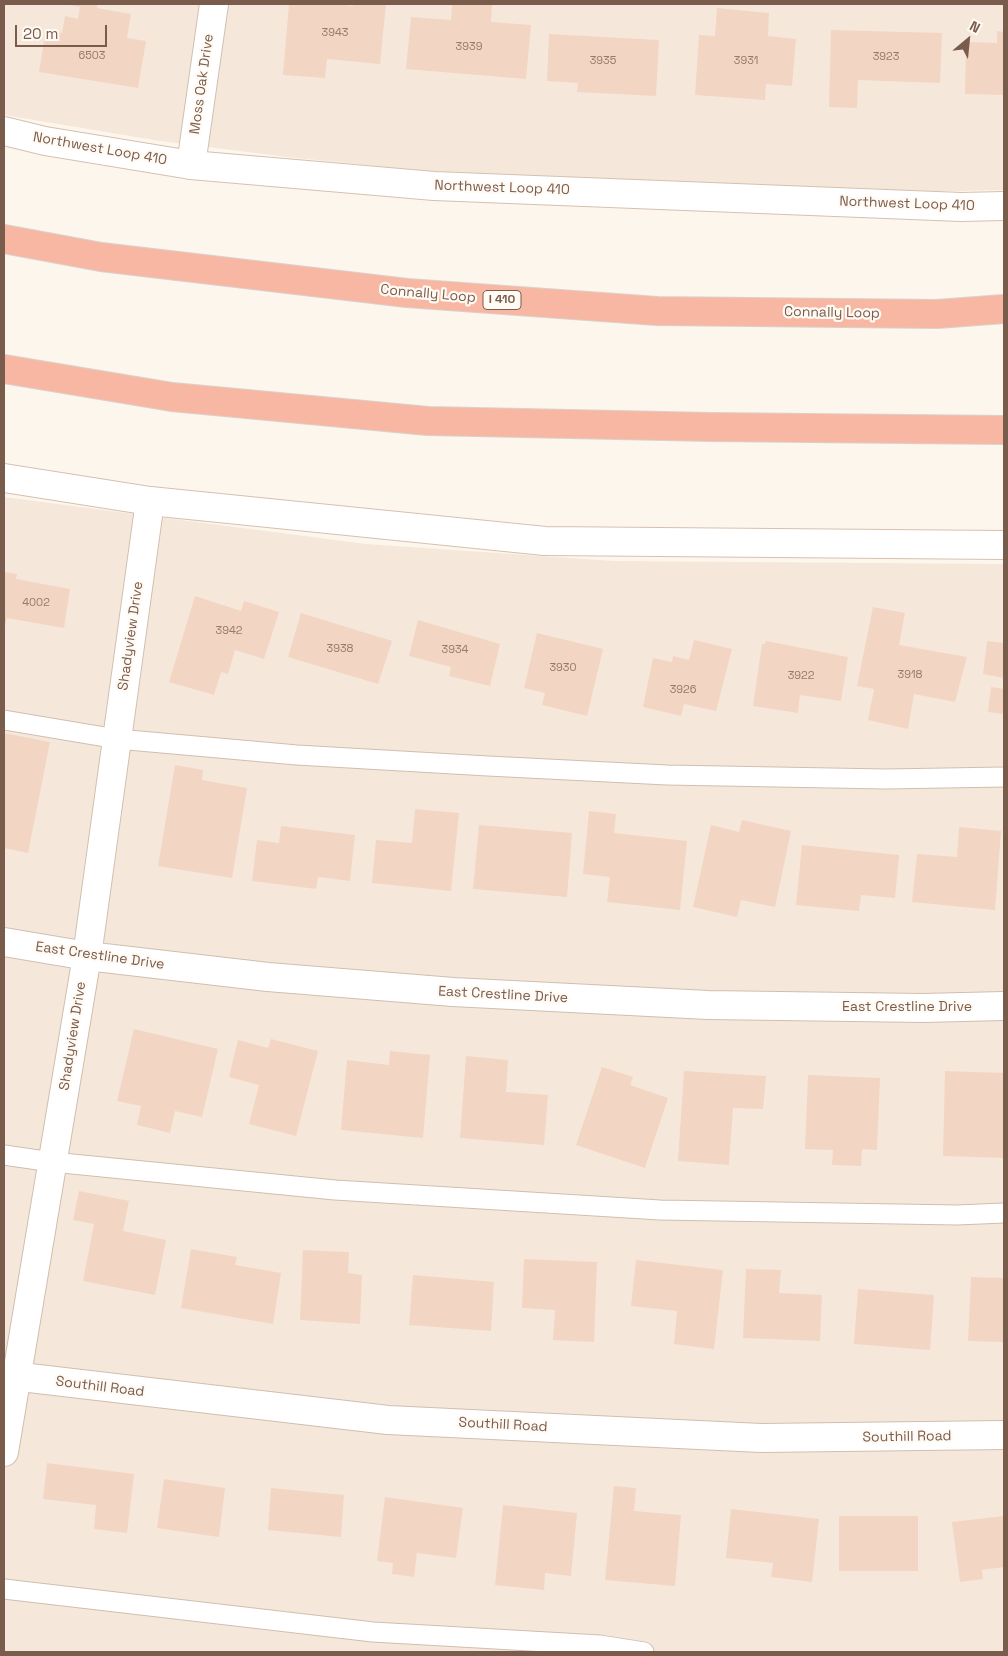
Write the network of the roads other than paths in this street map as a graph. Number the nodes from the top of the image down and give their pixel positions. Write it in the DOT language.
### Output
graph roads {
  1 [pos="214,4"];
  2 [pos="4,131"];
  3 [pos="191,165"];
  4 [pos="1004,206"];
  5 [pos="4,240"];
  6 [pos="1004,309"];
  7 [pos="4,369"];
  8 [pos="1004,430"];
  9 [pos="4,478"];
  10 [pos="150,501"];
  11 [pos="1004,545"];
  12 [pos="4,720"];
  13 [pos="117,739"];
  14 [pos="1004,777"];
  15 [pos="4,942"];
  16 [pos="87,956"];
  17 [pos="1004,1006"];
  18 [pos="4,1155"];
  19 [pos="52,1162"];
  20 [pos="1004,1213"];
  21 [pos="10,1376"];
  22 [pos="1004,1435"];
  23 [pos="4,1452"];
  24 [pos="4,1589"];
  25 [pos="644,1652"];
  1 -- 3 [label="street, Moss Oak Drive"];
  2 -- 3 [label="street, Northwest Loop 410"];
  3 -- 4 [label="street, Northwest Loop 410"];
  5 -- 6 [label="highway, Connally Loop / I 410"];
  7 -- 8 [label="highway"];
  9 -- 10 [label="street"];
  10 -- 11 [label="street"];
  10 -- 13 [label="street, Shadyview Drive"];
  12 -- 13 [label="lane"];
  13 -- 14 [label="lane"];
  13 -- 16 [label="street, Shadyview Drive"];
  15 -- 16 [label="street, East Crestline Drive"];
  16 -- 17 [label="street, East Crestline Drive"];
  16 -- 19 [label="street, Shadyview Drive"];
  18 -- 19 [label="lane"];
  19 -- 20 [label="lane"];
  19 -- 21 [label="street, Shadyview Drive"];
  21 -- 22 [label="street, Southill Road"];
  21 -- 23 [label="street, Shadyview Drive"];
  24 -- 25 [label="lane"];
}
